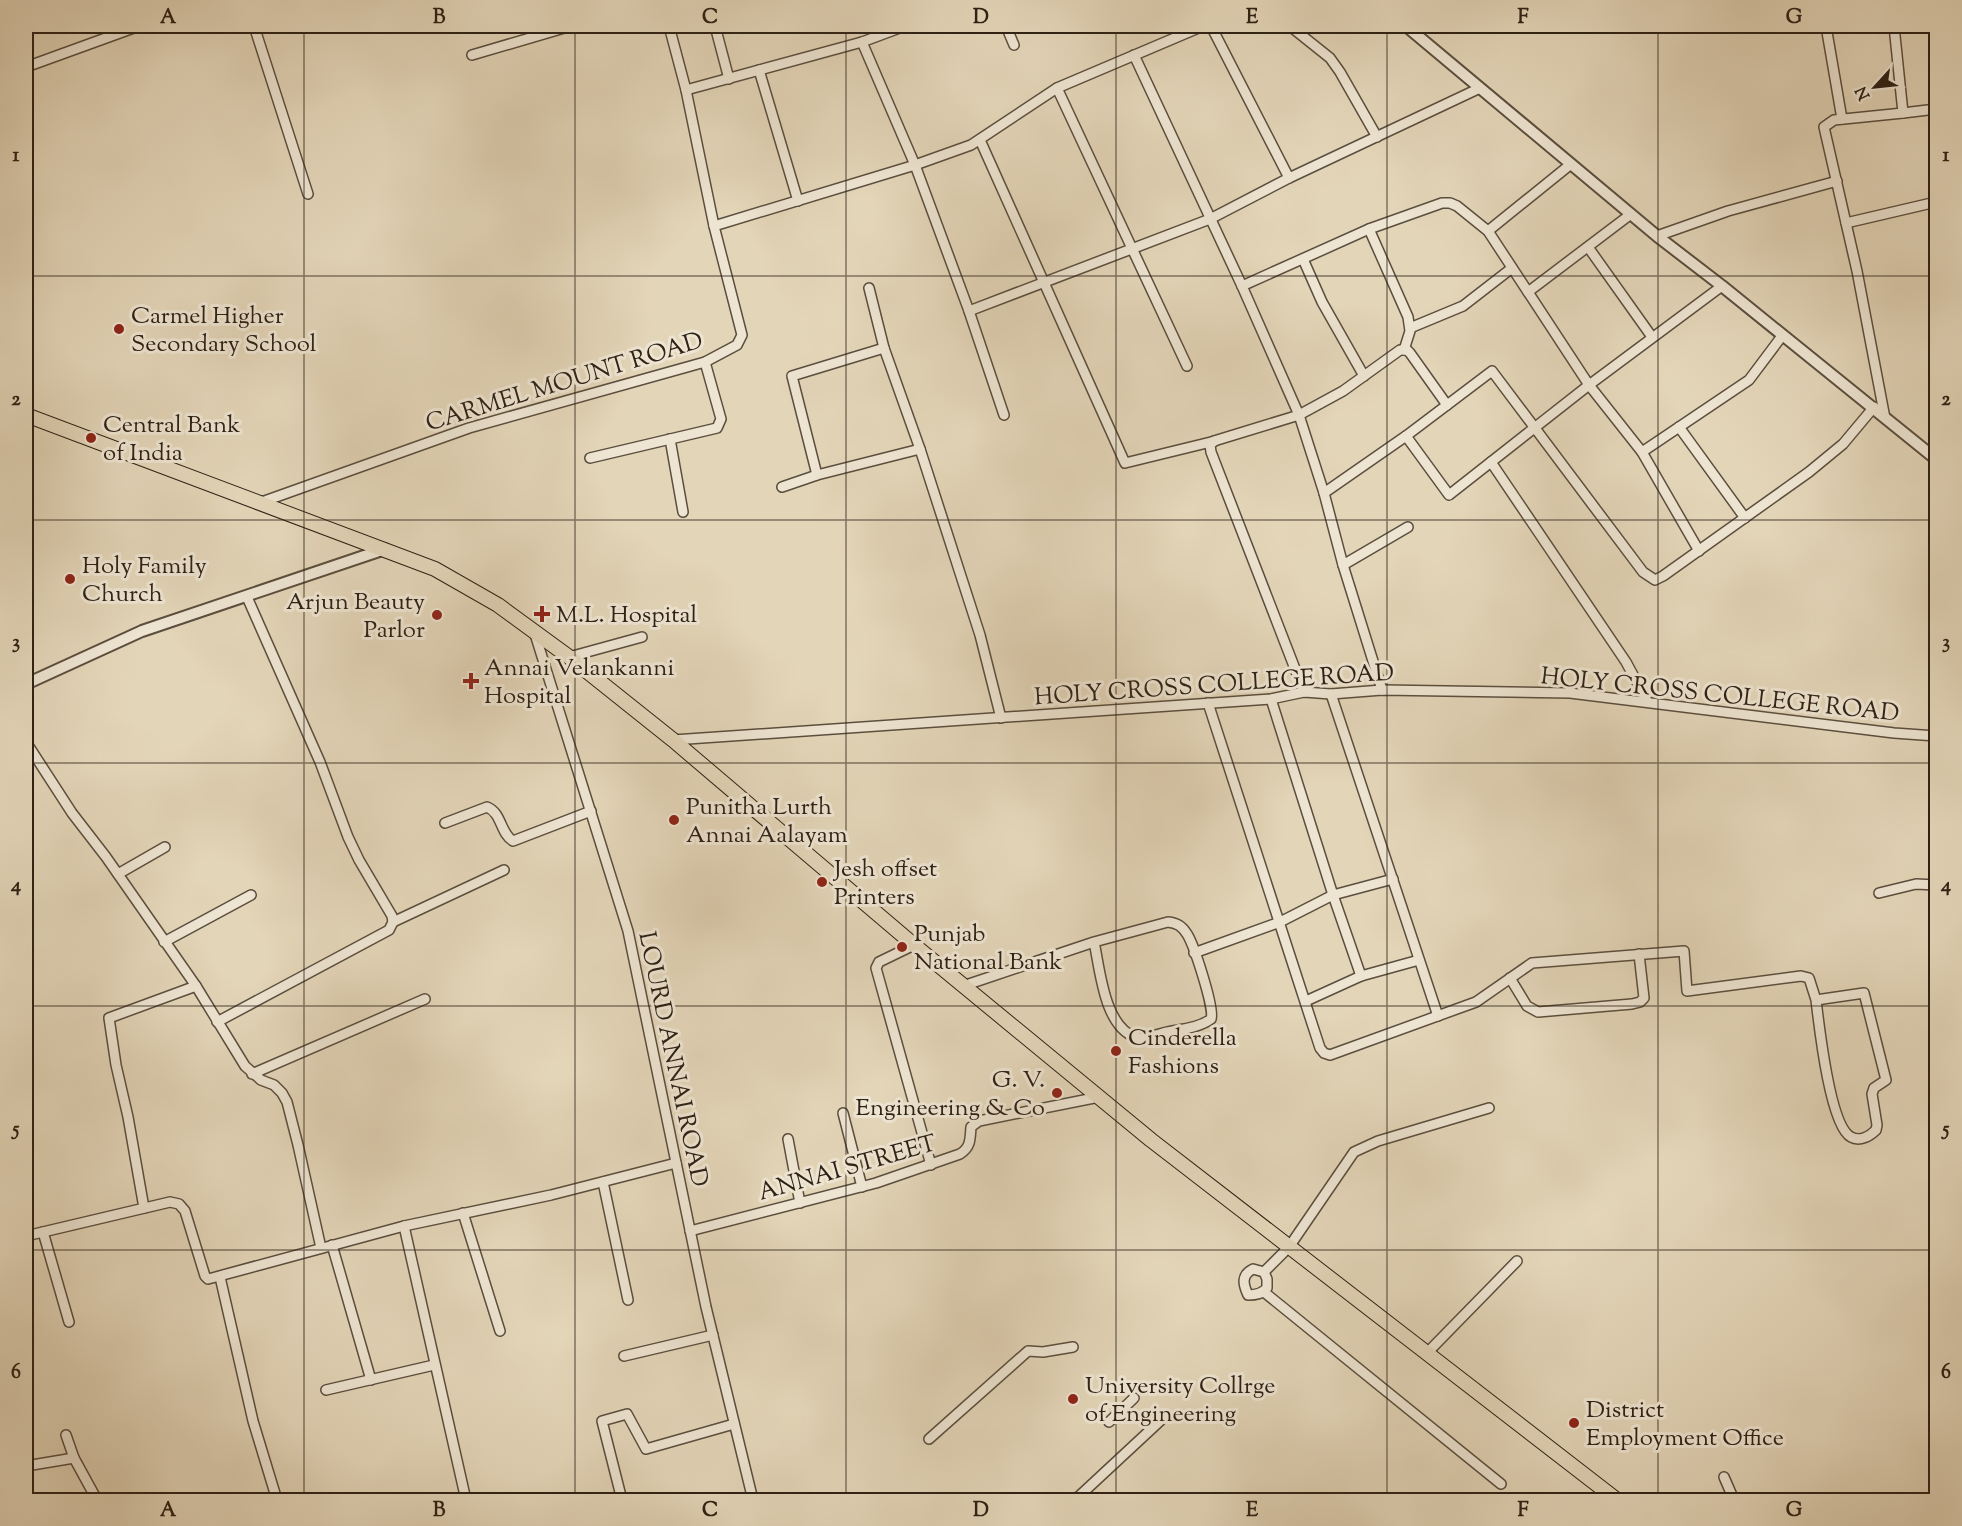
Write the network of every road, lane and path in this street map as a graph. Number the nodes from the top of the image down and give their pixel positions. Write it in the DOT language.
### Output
graph roads {
  1 [pos="139,26"];
  2 [pos="254,26"];
  3 [pos="571,26"];
  4 [pos="669,26"];
  5 [pos="715,26"];
  6 [pos="905,26"];
  7 [pos="1006,26"];
  8 [pos="1203,26"];
  9 [pos="1212,26"];
  10 [pos="1290,26"];
  11 [pos="1406,26"];
  12 [pos="1894,26"];
  13 [pos="124,28"];
  14 [pos="1827,32"];
  15 [pos="862,42"];
  16 [pos="1014,45"];
  17 [pos="472,55"];
  18 [pos="1134,55"];
  19 [pos="26,67"];
  20 [pos="759,70"];
  21 [pos="729,79"];
  22 [pos="1057,88"];
  23 [pos="1480,88"];
  24 [pos="686,90"];
  25 [pos="1936,109"];
  26 [pos="1903,112"];
  27 [pos="1842,119"];
  28 [pos="1377,137"];
  29 [pos="980,140"];
  30 [pos="1571,164"];
  31 [pos="915,165"];
  32 [pos="1289,178"];
  33 [pos="1837,181"];
  34 [pos="308,194"];
  35 [pos="798,201"];
  36 [pos="1936,202"];
  37 [pos="1631,214"];
  38 [pos="1210,219"];
  39 [pos="1846,223"];
  40 [pos="714,226"];
  41 [pos="1369,229"];
  42 [pos="1488,231"];
  43 [pos="1657,236"];
  44 [pos="1588,247"];
  45 [pos="1132,249"];
  46 [pos="1304,259"];
  47 [pos="1512,268"];
  48 [pos="1044,282"];
  49 [pos="1722,285"];
  50 [pos="1242,286"];
  51 [pos="869,288"];
  52 [pos="1528,292"];
  53 [pos="969,311"];
  54 [pos="1410,328"];
  55 [pos="1782,336"];
  56 [pos="1652,337"];
  57 [pos="885,348"];
  58 [pos="1404,350"];
  59 [pos="705,362"];
  60 [pos="1187,366"];
  61 [pos="1364,376"];
  62 [pos="1589,385"];
  63 [pos="1447,405"];
  64 [pos="1874,407"];
  65 [pos="26,415"];
  66 [pos="1004,415"];
  67 [pos="1299,415"];
  68 [pos="1885,417"];
  69 [pos="1679,427"];
  70 [pos="1534,429"];
  71 [pos="1406,436"];
  72 [pos="670,439"];
  73 [pos="1220,439"];
  74 [pos="920,448"];
  75 [pos="1642,452"];
  76 [pos="590,458"];
  77 [pos="1936,459"];
  78 [pos="1491,462"];
  79 [pos="817,475"];
  80 [pos="782,487"];
  81 [pos="1324,493"];
  82 [pos="259,503"];
  83 [pos="683,512"];
  84 [pos="1744,518"];
  85 [pos="1408,527"];
  86 [pos="385,549"];
  87 [pos="1699,551"];
  88 [pos="1343,565"];
  89 [pos="247,597"];
  90 [pos="534,631"];
  91 [pos="642,637"];
  92 [pos="569,657"];
  93 [pos="26,684"];
  94 [pos="1382,690"];
  95 [pos="1304,692"];
  96 [pos="1330,693"];
  97 [pos="1271,699"];
  98 [pos="1647,701"];
  99 [pos="1208,703"];
  100 [pos="1001,718"];
  101 [pos="1936,736"];
  102 [pos="673,740"];
  103 [pos="26,742"];
  104 [pos="591,812"];
  105 [pos="1936,814"];
  106 [pos="445,823"];
  107 [pos="1936,826"];
  108 [pos="165,847"];
  109 [pos="504,870"];
  110 [pos="118,874"];
  111 [pos="1393,879"];
  112 [pos="1936,885"];
  113 [pos="1879,893"];
  114 [pos="251,895"];
  115 [pos="1333,895"];
  116 [pos="393,922"];
  117 [pos="1280,922"];
  118 [pos="164,942"];
  119 [pos="1094,942"];
  120 [pos="914,945"];
  121 [pos="1194,953"];
  122 [pos="1639,954"];
  123 [pos="1419,960"];
  124 [pos="1361,976"];
  125 [pos="1510,978"];
  126 [pos="196,986"];
  127 [pos="963,986"];
  128 [pos="425,999"];
  129 [pos="1816,1000"];
  130 [pos="1305,1001"];
  131 [pos="1438,1016"];
  132 [pos="217,1022"];
  133 [pos="252,1074"];
  134 [pos="1099,1097"];
  135 [pos="1490,1108"];
  136 [pos="843,1113"];
  137 [pos="788,1139"];
  138 [pos="676,1163"];
  139 [pos="931,1164"];
  140 [pos="603,1182"];
  141 [pos="862,1187"];
  142 [pos="800,1203"];
  143 [pos="144,1208"];
  144 [pos="463,1213"];
  145 [pos="404,1226"];
  146 [pos="690,1231"];
  147 [pos="43,1232"];
  148 [pos="26,1236"];
  149 [pos="332,1245"];
  150 [pos="1289,1247"];
  151 [pos="321,1248"];
  152 [pos="1517,1261"];
  153 [pos="1264,1272"];
  154 [pos="219,1277"];
  155 [pos="1264,1292"];
  156 [pos="628,1300"];
  157 [pos="69,1322"];
  158 [pos="500,1331"];
  159 [pos="712,1335"];
  160 [pos="1073,1347"];
  161 [pos="1427,1353"];
  162 [pos="624,1356"];
  163 [pos="434,1365"];
  164 [pos="371,1380"];
  165 [pos="326,1390"];
  166 [pos="1134,1398"];
  167 [pos="1160,1421"];
  168 [pos="1109,1422"];
  169 [pos="734,1424"];
  170 [pos="66,1435"];
  171 [pos="929,1439"];
  172 [pos="26,1458"];
  173 [pos="74,1458"];
  174 [pos="1724,1477"];
  175 [pos="1501,1484"];
  176 [pos="97,1500"];
  177 [pos="276,1500"];
  178 [pos="466,1500"];
  179 [pos="622,1500"];
  180 [pos="753,1500"];
  181 [pos="1075,1500"];
  182 [pos="1617,1500"];
  183 [pos="1734,1500"];
  1 -- 13 [label="street"];
  2 -- 34 [label="street"];
  3 -- 17 [label="street"];
  4 -- 24 [label="street, CARMEL MOUNT ROAD"];
  5 -- 21 [label="street"];
  6 -- 15 [label="street"];
  7 -- 16 [label="street"];
  8 -- 18 [label="street"];
  9 -- 32 [label="street"];
  10 -- 28 [label="street"];
  11 -- 23 [label="street"];
  12 -- 26 [label="street"];
  13 -- 19 [label="street"];
  14 -- 27 [label="street"];
  15 -- 20 [label="street"];
  15 -- 31 [label="street"];
  18 -- 22 [label="street"];
  18 -- 38 [label="street"];
  20 -- 21 [label="street"];
  20 -- 35 [label="street"];
  21 -- 24 [label="street"];
  22 -- 29 [label="street"];
  22 -- 45 [label="street"];
  23 -- 28 [label="street"];
  23 -- 30 [label="street"];
  24 -- 40 [label="street, CARMEL MOUNT ROAD"];
  25 -- 26 [label="street"];
  26 -- 27 [label="street"];
  27 -- 33 [label="street"];
  28 -- 32 [label="street"];
  29 -- 31 [label="street"];
  29 -- 48 [label="street"];
  30 -- 37 [label="street"];
  30 -- 42 [label="street"];
  31 -- 35 [label="street"];
  31 -- 53 [label="street"];
  32 -- 38 [label="street"];
  33 -- 39 [label="street"];
  33 -- 43 [label="street"];
  35 -- 40 [label="street"];
  36 -- 39 [label="street"];
  37 -- 43 [label="street"];
  37 -- 44 [label="street"];
  38 -- 45 [label="street"];
  38 -- 50 [label="street"];
  39 -- 68 [label="street"];
  40 -- 59 [label="street, CARMEL MOUNT ROAD"];
  41 -- 42 [label="street"];
  41 -- 46 [label="street"];
  41 -- 54 [label="street"];
  42 -- 47 [label="street"];
  43 -- 49 [label="street"];
  44 -- 52 [label="street"];
  44 -- 56 [label="street"];
  45 -- 48 [label="street"];
  45 -- 60 [label="street"];
  46 -- 50 [label="street"];
  46 -- 61 [label="street"];
  47 -- 52 [label="street"];
  47 -- 54 [label="street"];
  48 -- 53 [label="street"];
  48 -- 73 [label="street"];
  49 -- 55 [label="street"];
  49 -- 56 [label="street"];
  50 -- 67 [label="street"];
  51 -- 57 [label="street"];
  52 -- 62 [label="street"];
  53 -- 66 [label="street"];
  54 -- 58 [label="street"];
  55 -- 64 [label="street"];
  55 -- 69 [label="street"];
  56 -- 62 [label="street"];
  57 -- 74 [label="street"];
  57 -- 79 [label="street"];
  58 -- 61 [label="street"];
  58 -- 63 [label="street"];
  59 -- 72 [label="street"];
  59 -- 82 [label="street, CARMEL MOUNT ROAD"];
  61 -- 67 [label="street"];
  62 -- 70 [label="street"];
  62 -- 75 [label="street"];
  63 -- 70 [label="street"];
  63 -- 71 [label="street"];
  64 -- 68 [label="street"];
  64 -- 84 [label="street"];
  65 -- 82 [label="main road"];
  67 -- 73 [label="street"];
  67 -- 81 [label="street"];
  68 -- 77 [label="street"];
  69 -- 75 [label="street"];
  69 -- 84 [label="street"];
  70 -- 78 [label="street"];
  70 -- 87 [label="street"];
  71 -- 78 [label="street"];
  71 -- 81 [label="street"];
  72 -- 76 [label="street"];
  72 -- 83 [label="street"];
  73 -- 95 [label="street"];
  74 -- 79 [label="street"];
  74 -- 100 [label="street"];
  75 -- 87 [label="street"];
  78 -- 98 [label="street"];
  79 -- 80 [label="street"];
  81 -- 88 [label="street"];
  82 -- 86 [label="main road"];
  84 -- 87 [label="street"];
  85 -- 88 [label="street"];
  86 -- 89 [label="street"];
  86 -- 90 [label="main road"];
  88 -- 94 [label="street"];
  89 -- 93 [label="street"];
  89 -- 116 [label="street"];
  90 -- 92 [label="main road"];
  90 -- 104 [label="street, LOURD ANNAI ROAD"];
  91 -- 92 [label="street"];
  92 -- 102 [label="main road"];
  94 -- 96 [label="street, HOLY CROSS COLLEGE ROAD"];
  94 -- 98 [label="street, HOLY CROSS COLLEGE ROAD"];
  95 -- 96 [label="street, HOLY CROSS COLLEGE ROAD"];
  95 -- 97 [label="street, HOLY CROSS COLLEGE ROAD"];
  96 -- 111 [label="street"];
  97 -- 99 [label="street, HOLY CROSS COLLEGE ROAD"];
  97 -- 115 [label="street"];
  98 -- 101 [label="street, HOLY CROSS COLLEGE ROAD"];
  99 -- 100 [label="street, HOLY CROSS COLLEGE ROAD"];
  99 -- 117 [label="street"];
  100 -- 102 [label="street, HOLY CROSS COLLEGE ROAD"];
  102 -- 120 [label="main road"];
  103 -- 110 [label="street"];
  104 -- 106 [label="street"];
  104 -- 138 [label="street, LOURD ANNAI ROAD"];
  105 -- 107 [label="street"];
  108 -- 110 [label="street"];
  109 -- 116 [label="street"];
  110 -- 118 [label="street"];
  111 -- 115 [label="street"];
  111 -- 123 [label="street"];
  112 -- 113 [label="street"];
  114 -- 118 [label="street"];
  115 -- 117 [label="street"];
  115 -- 124 [label="street"];
  116 -- 132 [label="street"];
  117 -- 121 [label="street"];
  117 -- 130 [label="street"];
  118 -- 126 [label="street"];
  119 -- 121 [label="street"];
  119 -- 121 [label="street"];
  119 -- 127 [label="street"];
  120 -- 127 [label="main road"];
  120 -- 139 [label="street"];
  122 -- 125 [label="street"];
  122 -- 125 [label="street"];
  122 -- 129 [label="street"];
  123 -- 124 [label="street"];
  123 -- 131 [label="street"];
  124 -- 130 [label="street"];
  125 -- 131 [label="street"];
  126 -- 132 [label="street"];
  126 -- 143 [label="street"];
  127 -- 134 [label="main road"];
  128 -- 133 [label="street"];
  129 -- 129 [label="street"];
  130 -- 131 [label="street"];
  132 -- 133 [label="street"];
  133 -- 151 [label="street"];
  134 -- 139 [label="street, ANNAI STREET"];
  134 -- 150 [label="main road"];
  135 -- 150 [label="street"];
  136 -- 141 [label="street"];
  137 -- 142 [label="street"];
  138 -- 140 [label="street"];
  138 -- 146 [label="street, LOURD ANNAI ROAD"];
  139 -- 141 [label="street, ANNAI STREET"];
  140 -- 144 [label="street"];
  140 -- 156 [label="street"];
  141 -- 142 [label="street, ANNAI STREET"];
  142 -- 146 [label="street, ANNAI STREET"];
  143 -- 147 [label="street"];
  143 -- 154 [label="street"];
  144 -- 145 [label="street"];
  144 -- 158 [label="street"];
  145 -- 149 [label="street"];
  145 -- 163 [label="street"];
  146 -- 159 [label="street, LOURD ANNAI ROAD"];
  147 -- 148 [label="street"];
  147 -- 157 [label="street"];
  149 -- 151 [label="street"];
  149 -- 164 [label="street"];
  150 -- 153 [label="street"];
  150 -- 161 [label="main road"];
  151 -- 154 [label="street"];
  152 -- 161 [label="street"];
  153 -- 155 [label="street"];
  153 -- 155 [label="street"];
  154 -- 177 [label="street"];
  155 -- 175 [label="street"];
  159 -- 162 [label="street"];
  159 -- 169 [label="street, LOURD ANNAI ROAD"];
  160 -- 171 [label="street"];
  161 -- 182 [label="main road"];
  163 -- 164 [label="street"];
  163 -- 178 [label="street"];
  164 -- 165 [label="street"];
  166 -- 168 [label="street"];
  167 -- 181 [label="street"];
  169 -- 179 [label="street"];
  169 -- 180 [label="street, LOURD ANNAI ROAD"];
  170 -- 173 [label="street"];
  172 -- 173 [label="street"];
  173 -- 176 [label="street"];
  174 -- 183 [label="street"];
}
